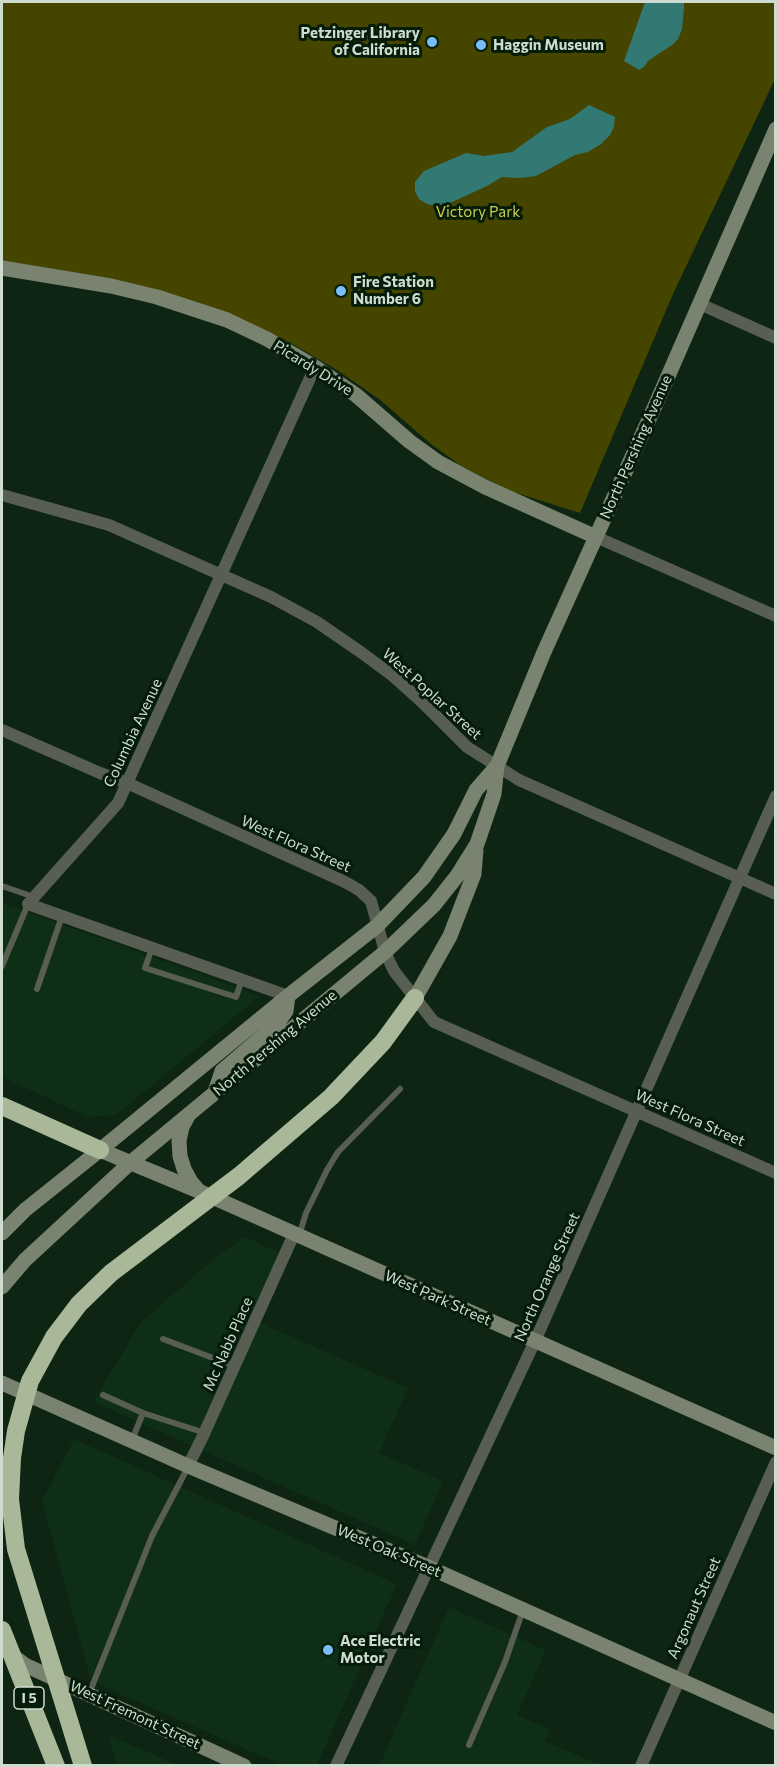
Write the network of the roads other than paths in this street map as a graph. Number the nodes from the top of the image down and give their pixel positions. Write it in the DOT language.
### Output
graph roads {
  1 [pos="774,136"];
  2 [pos="2,268"];
  3 [pos="700,304"];
  4 [pos="776,338"];
  5 [pos="315,367"];
  6 [pos="2,495"];
  7 [pos="596,537"];
  8 [pos="221,574"];
  9 [pos="776,616"];
  10 [pos="2,730"];
  11 [pos="497,766"];
  12 [pos="127,783"];
  13 [pos="776,795"];
  14 [pos="477,844"];
  15 [pos="740,878"];
  16 [pos="2,886"];
  17 [pos="776,894"];
  18 [pos="31,901"];
  19 [pos="62,916"];
  20 [pos="377,926"];
  21 [pos="152,948"];
  22 [pos="385,952"];
  23 [pos="2,966"];
  24 [pos="242,979"];
  25 [pos="37,989"];
  26 [pos="288,996"];
  27 [pos="415,998"];
  28 [pos="400,1089"];
  29 [pos="215,1092"];
  30 [pos="2,1106"];
  31 [pos="637,1111"];
  32 [pos="189,1114"];
  33 [pos="100,1150"];
  34 [pos="130,1163"];
  35 [pos="776,1173"];
  36 [pos="201,1192"];
  37 [pos="2,1233"];
  38 [pos="296,1235"];
  39 [pos="2,1287"];
  40 [pos="163,1339"];
  41 [pos="535,1341"];
  42 [pos="234,1366"];
  43 [pos="2,1383"];
  44 [pos="103,1395"];
  45 [pos="143,1413"];
  46 [pos="204,1433"];
  47 [pos="132,1441"];
  48 [pos="776,1448"];
  49 [pos="776,1462"];
  50 [pos="188,1466"];
  51 [pos="428,1567"];
  52 [pos="523,1610"];
  53 [pos="2,1630"];
  54 [pos="2,1647"];
  55 [pos="2,1664"];
  56 [pos="25,1665"];
  57 [pos="679,1680"];
  58 [pos="89,1694"];
  59 [pos="776,1723"];
  60 [pos="468,1746"];
  61 [pos="56,1766"];
  62 [pos="83,1766"];
  63 [pos="244,1766"];
  64 [pos="336,1766"];
  65 [pos="641,1766"];
  1 -- 3 [label="street, North Pershing Avenue"];
  2 -- 5 [label="street, Picardy Drive"];
  3 -- 4 [label="street"];
  3 -- 7 [label="street, North Pershing Avenue"];
  5 -- 7 [label="street, Picardy Drive"];
  5 -- 8 [label="street, Columbia Avenue"];
  6 -- 8 [label="street, West Poplar Street"];
  7 -- 9 [label="street"];
  7 -- 11 [label="street, North Pershing Avenue"];
  8 -- 11 [label="street, West Poplar Street"];
  8 -- 12 [label="street, Columbia Avenue"];
  10 -- 12 [label="street, West Flora Street"];
  11 -- 14 [label="street, North Pershing Avenue"];
  11 -- 15 [label="street, West Poplar Street"];
  11 -- 20 [label="street, North Pershing Avenue"];
  12 -- 18 [label="street, Columbia Avenue"];
  12 -- 20 [label="street, West Flora Street"];
  13 -- 15 [label="street, North Orange Street"];
  14 -- 22 [label="street, North Pershing Avenue"];
  14 -- 27 [label="street"];
  15 -- 17 [label="street, West Poplar Street"];
  15 -- 31 [label="street, North Orange Street"];
  16 -- 18 [label="lane"];
  18 -- 19 [label="street"];
  18 -- 23 [label="lane"];
  19 -- 21 [label="street"];
  19 -- 25 [label="lane"];
  20 -- 22 [label="street, West Flora Street"];
  20 -- 26 [label="street, North Pershing Avenue"];
  21 -- 24 [label="street"];
  21 -- 24 [label="lane"];
  22 -- 27 [label="street, West Flora Street"];
  22 -- 29 [label="street, North Pershing Avenue"];
  24 -- 26 [label="street"];
  26 -- 29 [label="street"];
  26 -- 33 [label="street, North Pershing Avenue"];
  27 -- 31 [label="street, West Flora Street"];
  27 -- 62 [label="highway"];
  28 -- 38 [label="lane"];
  29 -- 32 [label="street, North Pershing Avenue"];
  30 -- 33 [label="highway"];
  31 -- 35 [label="street, West Flora Street"];
  31 -- 41 [label="street, North Orange Street"];
  32 -- 34 [label="street, North Pershing Avenue"];
  32 -- 36 [label="street"];
  33 -- 34 [label="street, West Park Street"];
  33 -- 37 [label="street, North Pershing Avenue"];
  34 -- 36 [label="street, West Park Street"];
  34 -- 39 [label="street, North Pershing Avenue"];
  36 -- 38 [label="street, West Park Street"];
  38 -- 41 [label="street, West Park Street"];
  38 -- 42 [label="street, Mc Nabb Place"];
  40 -- 42 [label="lane"];
  41 -- 48 [label="street, West Park Street"];
  41 -- 51 [label="street, North Orange Street"];
  42 -- 46 [label="street, Mc Nabb Place"];
  43 -- 47 [label="street, West Oak Street"];
  44 -- 45 [label="lane"];
  45 -- 46 [label="lane"];
  45 -- 47 [label="lane"];
  46 -- 50 [label="street, Mc Nabb Place"];
  47 -- 50 [label="street, West Oak Street"];
  49 -- 57 [label="street, Argonaut Street"];
  50 -- 51 [label="street, West Oak Street"];
  50 -- 58 [label="lane"];
  51 -- 52 [label="street, West Oak Street"];
  51 -- 64 [label="street, North Orange Street"];
  52 -- 57 [label="street, West Oak Street"];
  52 -- 60 [label="lane"];
  53 -- 61 [label="highway, I 5"];
  54 -- 56 [label="street, West Fremont Street"];
  55 -- 56 [label="street, West Fremont Street"];
  56 -- 58 [label="street, West Fremont Street"];
  57 -- 59 [label="street, West Oak Street"];
  57 -- 65 [label="street, Argonaut Street"];
  58 -- 63 [label="street, West Fremont Street"];
}
